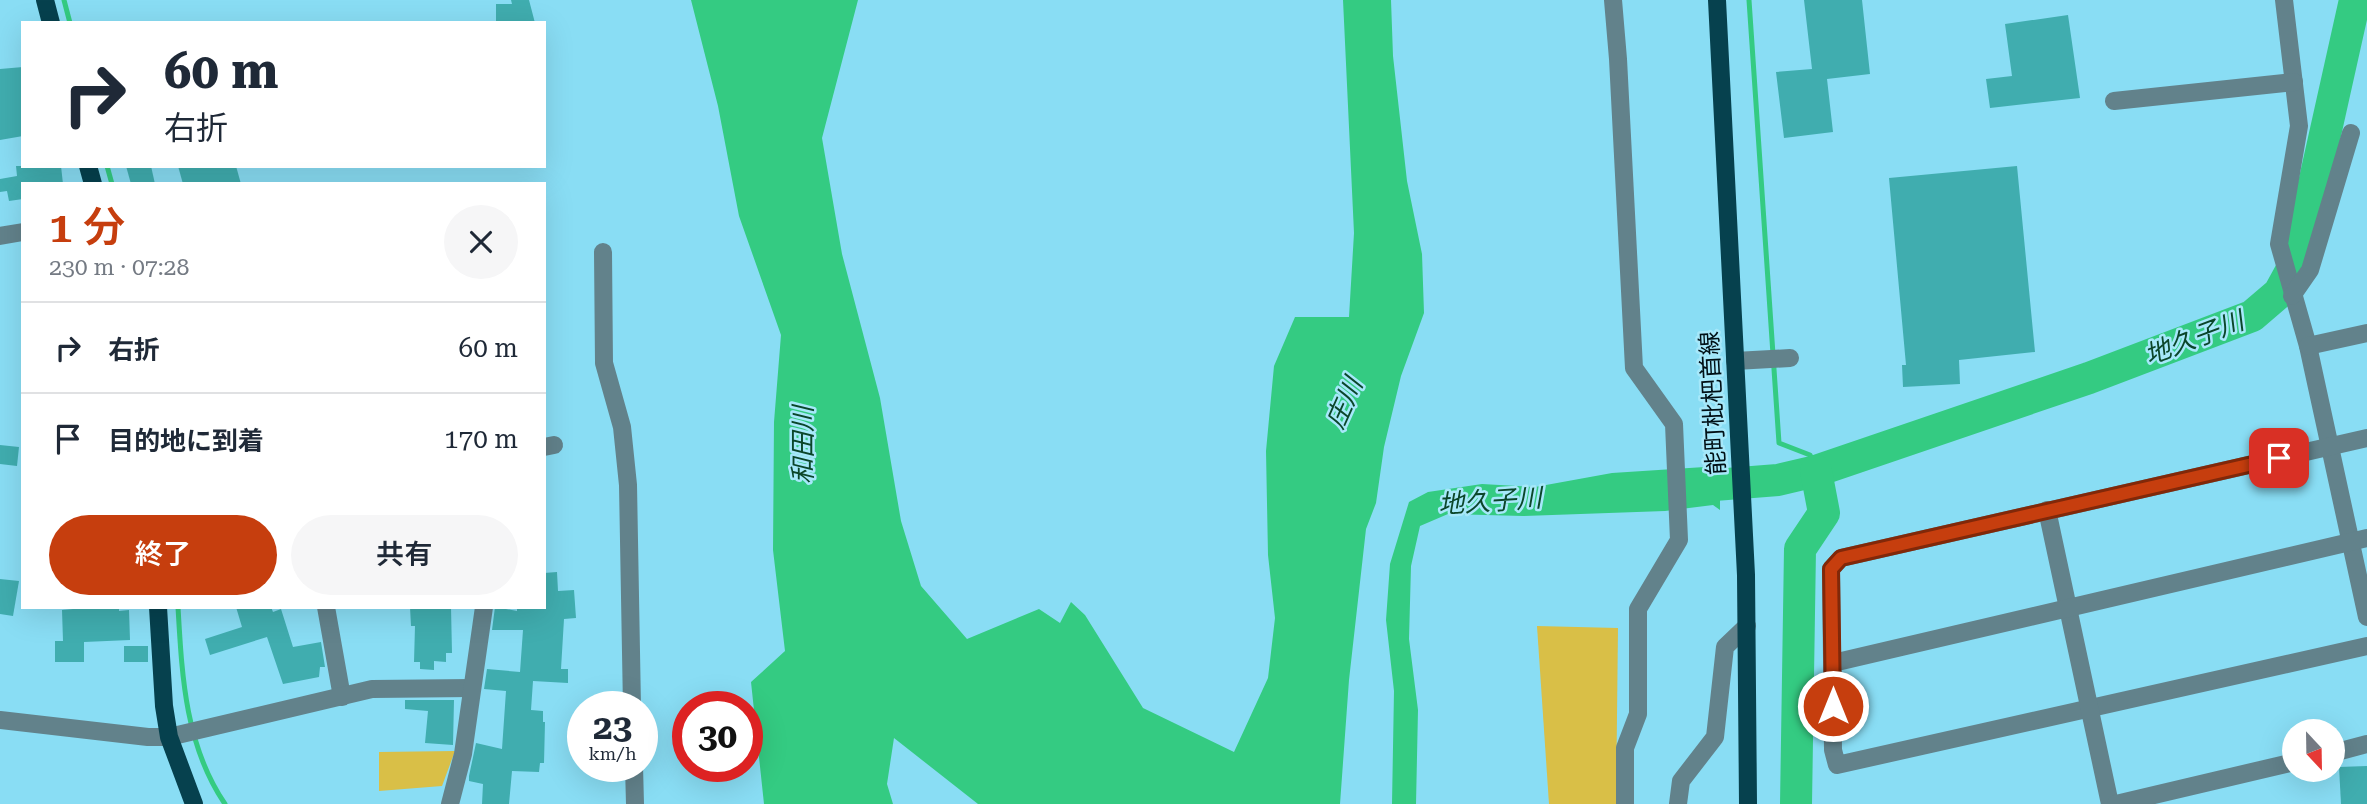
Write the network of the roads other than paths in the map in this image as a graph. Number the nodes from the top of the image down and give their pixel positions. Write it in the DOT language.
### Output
graph roads {
  1 [pos="45,0"];
  2 [pos="1613,0"];
  3 [pos="1717,0"];
  4 [pos="2284,0"];
  5 [pos="50,21"];
  6 [pos="2294,82"];
  7 [pos="2114,100"];
  8 [pos="2351,133"];
  9 [pos="21,232"];
  10 [pos="0,236"];
  11 [pos="603,252"];
  12 [pos="2291,294"];
  13 [pos="2367,333"];
  14 [pos="2308,346"];
  15 [pos="1783,358"];
  16 [pos="1744,360"];
  17 [pos="2367,438"];
  18 [pos="2330,447"];
  19 [pos="2047,510"];
  20 [pos="2359,540"];
  21 [pos="158,609"];
  22 [pos="326,609"];
  23 [pos="484,609"];
  24 [pos="2068,609"];
  25 [pos="2367,617"];
  26 [pos="1747,625"];
  27 [pos="2367,646"];
  28 [pos="1833,663"];
  29 [pos="472,688"];
  30 [pos="632,691"];
  31 [pos="342,696"];
  32 [pos="2089,707"];
  33 [pos="0,720"];
  34 [pos="169,737"];
  35 [pos="2367,744"];
  36 [pos="2345,750"];
  37 [pos="2282,765"];
  38 [pos="634,782"];
  39 [pos="2164,799"];
  40 [pos="194,804"];
  41 [pos="450,804"];
  42 [pos="635,804"];
  43 [pos="1625,804"];
  44 [pos="1678,804"];
  45 [pos="1748,804"];
  46 [pos="2110,804"];
  47 [pos="2116,804"];
  1 -- 5 [label="main road"];
  2 -- 43 [label="street"];
  3 -- 16 [label="main road, 能町枇杷首線"];
  4 -- 6 [label="street"];
  6 -- 7 [label="street"];
  6 -- 12 [label="street"];
  8 -- 12 [label="street"];
  9 -- 10 [label="street"];
  11 -- 30 [label="street"];
  12 -- 14 [label="street"];
  13 -- 14 [label="street"];
  14 -- 18 [label="street"];
  15 -- 16 [label="street"];
  16 -- 26 [label="main road, 能町枇杷首線"];
  17 -- 18 [label="street"];
  18 -- 19 [label="street"];
  18 -- 20 [label="street"];
  19 -- 24 [label="street"];
  19 -- 28 [label="street"];
  20 -- 24 [label="street"];
  20 -- 25 [label="street"];
  21 -- 34 [label="main road"];
  22 -- 31 [label="street"];
  23 -- 29 [label="street"];
  24 -- 28 [label="street"];
  24 -- 32 [label="street"];
  26 -- 44 [label="street"];
  26 -- 45 [label="main road, 能町枇杷首線"];
  27 -- 32 [label="street"];
  28 -- 32 [label="street"];
  29 -- 31 [label="street"];
  29 -- 41 [label="street"];
  31 -- 34 [label="street"];
  32 -- 46 [label="street"];
  33 -- 34 [label="street"];
  34 -- 40 [label="main road"];
  35 -- 36 [label="street"];
  37 -- 39 [label="street"];
  38 -- 42 [label="street"];
  39 -- 47 [label="street"];
}
